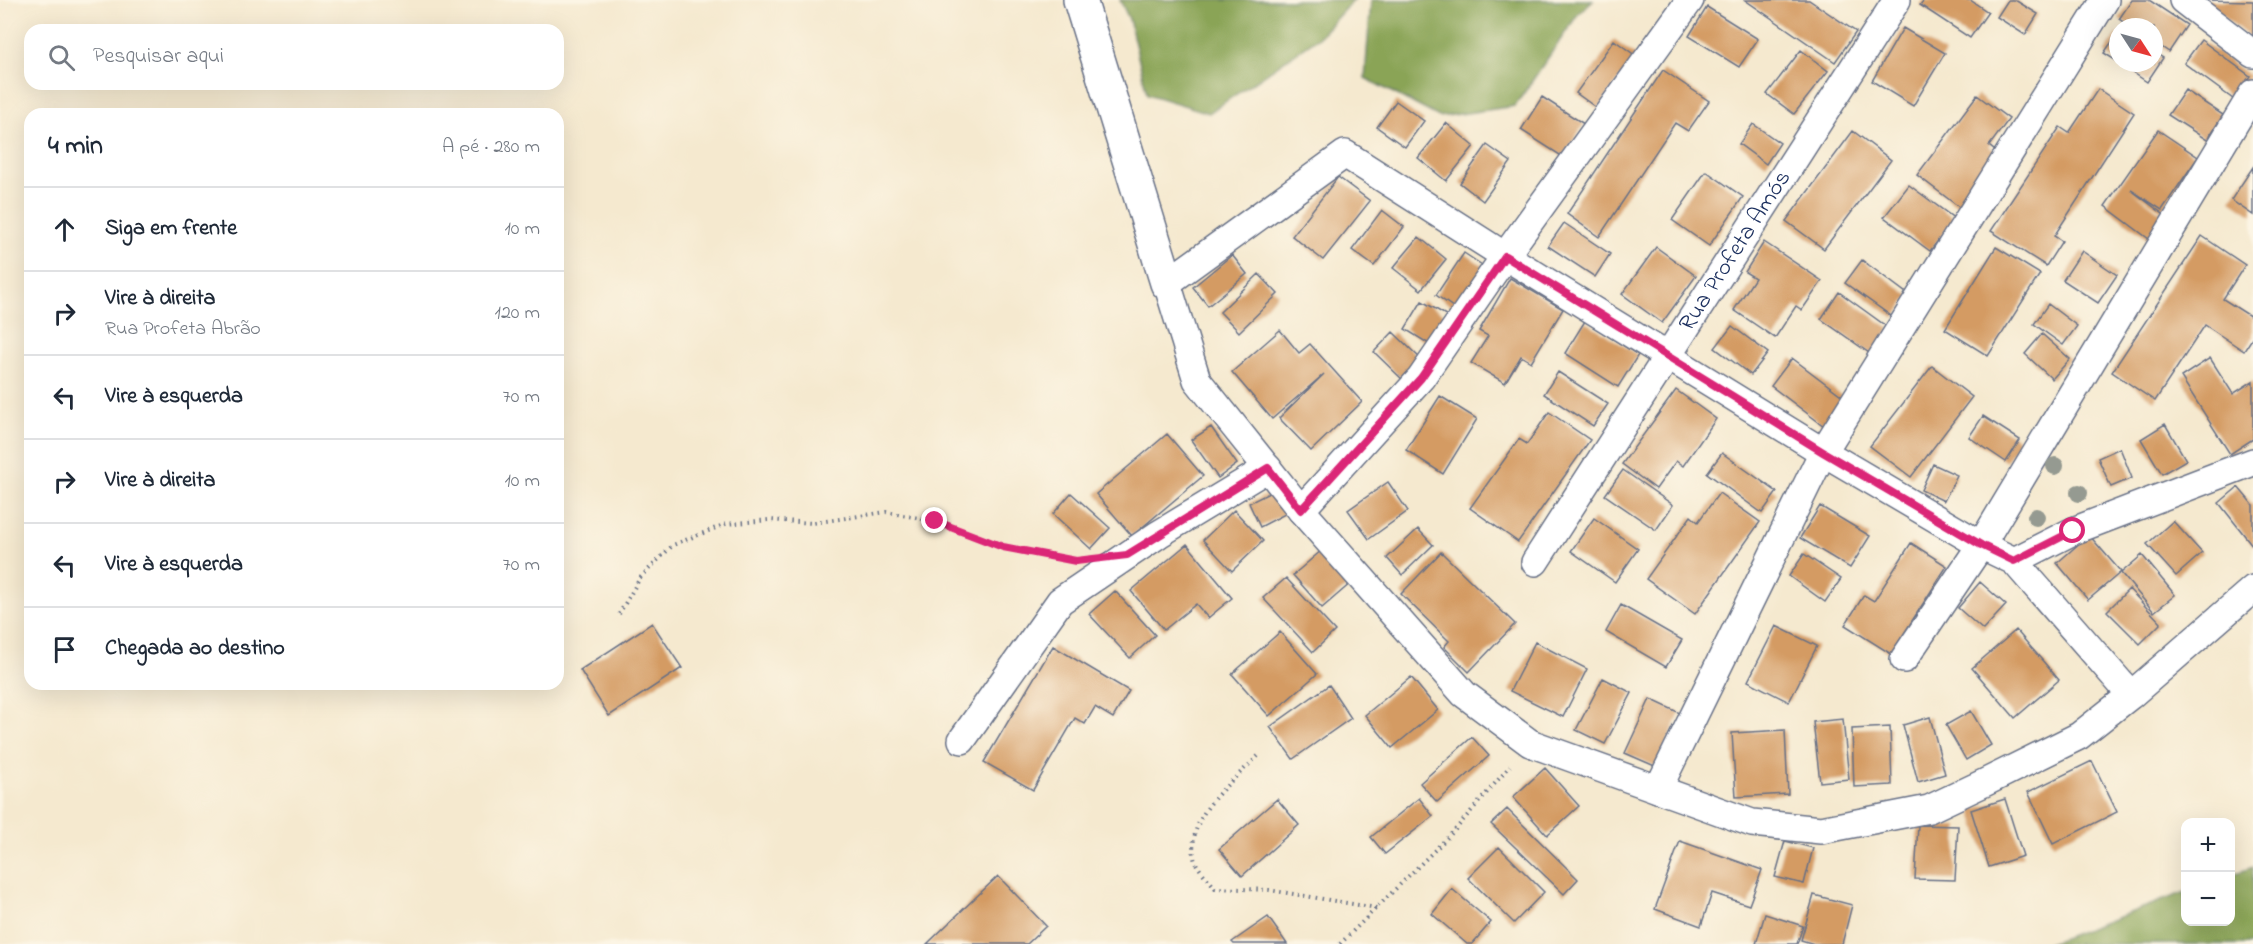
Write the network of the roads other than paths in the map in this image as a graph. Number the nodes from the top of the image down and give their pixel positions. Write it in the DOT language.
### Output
graph roads {
  1 [pos="1080,0"];
  2 [pos="1690,0"];
  3 [pos="1897,0"];
  4 [pos="2105,0"];
  5 [pos="2183,0"];
  6 [pos="2253,54"];
  7 [pos="2253,93"];
  8 [pos="1505,256"];
  9 [pos="1167,284"];
  10 [pos="1668,356"];
  11 [pos="1823,452"];
  12 [pos="2253,462"];
  13 [pos="1268,468"];
  14 [pos="1301,510"];
  15 [pos="1981,545"];
  16 [pos="2014,561"];
  17 [pos="1535,562"];
  18 [pos="2253,589"];
  19 [pos="1904,659"];
  20 [pos="2131,695"];
  21 [pos="962,740"];
  22 [pos="1658,789"];
  1 -- 9 [label="street"];
  2 -- 8 [label="street"];
  3 -- 10 [label="street, Rua Profeta Amós"];
  4 -- 11 [label="street"];
  5 -- 6 [label="street"];
  7 -- 15 [label="street"];
  8 -- 9 [label="street"];
  8 -- 10 [label="street"];
  8 -- 14 [label="street"];
  9 -- 13 [label="street"];
  10 -- 11 [label="street"];
  10 -- 17 [label="street, Rua Profeta Amós"];
  11 -- 15 [label="street"];
  11 -- 22 [label="street"];
  12 -- 16 [label="street"];
  13 -- 14 [label="street"];
  13 -- 21 [label="street"];
  14 -- 22 [label="street"];
  15 -- 16 [label="street"];
  15 -- 19 [label="street"];
  16 -- 20 [label="street"];
  18 -- 20 [label="street"];
  20 -- 22 [label="street"];
}
